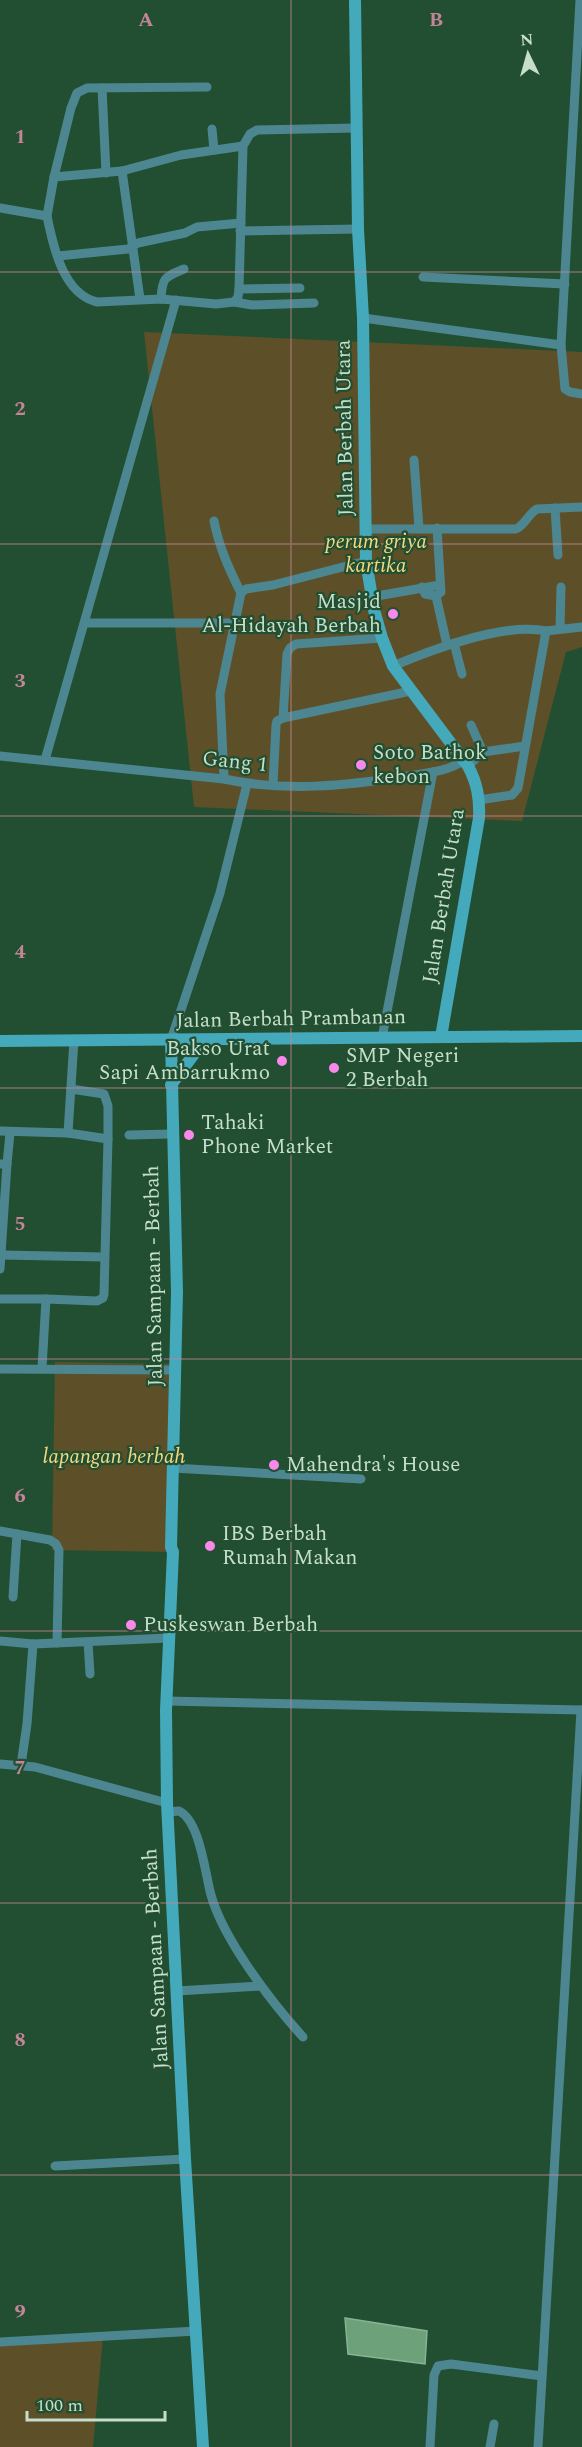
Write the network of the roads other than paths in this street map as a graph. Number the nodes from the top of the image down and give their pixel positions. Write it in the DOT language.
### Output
graph roads {
  1 [pos="355,0"];
  2 [pos="579,0"];
  3 [pos="207,87"];
  4 [pos="102,88"];
  5 [pos="356,128"];
  6 [pos="212,129"];
  7 [pos="243,146"];
  8 [pos="214,150"];
  9 [pos="122,171"];
  10 [pos="106,173"];
  11 [pos="54,177"];
  12 [pos="0,208"];
  13 [pos="47,216"];
  14 [pos="240,227"];
  15 [pos="358,229"];
  16 [pos="132,245"];
  17 [pos="58,256"];
  18 [pos="184,268"];
  19 [pos="423,277"];
  20 [pos="565,284"];
  21 [pos="300,288"];
  22 [pos="240,289"];
  23 [pos="140,299"];
  24 [pos="161,299"];
  25 [pos="176,300"];
  26 [pos="234,302"];
  27 [pos="314,303"];
  28 [pos="363,318"];
  29 [pos="561,345"];
  30 [pos="582,394"];
  31 [pos="414,460"];
  32 [pos="582,507"];
  33 [pos="555,508"];
  34 [pos="214,521"];
  35 [pos="419,528"];
  36 [pos="437,528"];
  37 [pos="365,529"];
  38 [pos="558,555"];
  39 [pos="366,561"];
  40 [pos="440,585"];
  41 [pos="422,587"];
  42 [pos="561,587"];
  43 [pos="241,593"];
  44 [pos="436,596"];
  45 [pos="371,597"];
  46 [pos="87,623"];
  47 [pos="233,623"];
  48 [pos="582,627"];
  49 [pos="560,629"];
  50 [pos="546,631"];
  51 [pos="382,638"];
  52 [pos="450,644"];
  53 [pos="393,666"];
  54 [pos="462,674"];
  55 [pos="411,691"];
  56 [pos="283,718"];
  57 [pos="471,725"];
  58 [pos="525,747"];
  59 [pos="483,752"];
  60 [pos="0,756"];
  61 [pos="45,760"];
  62 [pos="466,763"];
  63 [pos="433,772"];
  64 [pos="224,779"];
  65 [pos="247,784"];
  66 [pos="273,785"];
  67 [pos="479,800"];
  68 [pos="582,1036"];
  69 [pos="441,1037"];
  70 [pos="382,1038"];
  71 [pos="74,1040"];
  72 [pos="171,1040"];
  73 [pos="0,1041"];
  74 [pos="201,1041"];
  75 [pos="171,1084"];
  76 [pos="71,1089"];
  77 [pos="5,1132"];
  78 [pos="68,1133"];
  79 [pos="172,1134"];
  80 [pos="129,1135"];
  81 [pos="108,1139"];
  82 [pos="4,1164"];
  83 [pos="1,1255"];
  84 [pos="104,1257"];
  85 [pos="0,1269"];
  86 [pos="0,1299"];
  87 [pos="46,1299"];
  88 [pos="42,1368"];
  89 [pos="0,1370"];
  90 [pos="175,1370"];
  91 [pos="173,1468"];
  92 [pos="361,1479"];
  93 [pos="0,1531"];
  94 [pos="17,1534"];
  95 [pos="13,1597"];
  96 [pos="169,1638"];
  97 [pos="0,1641"];
  98 [pos="88,1642"];
  99 [pos="57,1643"];
  100 [pos="33,1644"];
  101 [pos="90,1674"];
  102 [pos="167,1701"];
  103 [pos="581,1710"];
  104 [pos="0,1764"];
  105 [pos="21,1765"];
  106 [pos="168,1807"];
  107 [pos="261,1986"];
  108 [pos="177,1990"];
  109 [pos="303,2037"];
  110 [pos="184,2159"];
  111 [pos="55,2166"];
  112 [pos="197,2331"];
  113 [pos="0,2342"];
  114 [pos="542,2376"];
  115 [pos="494,2424"];
  116 [pos="203,2447"];
  117 [pos="430,2447"];
  118 [pos="490,2447"];
  119 [pos="538,2447"];
  1 -- 5 [label="main road, Jalan Berbah Utara"];
  2 -- 20 [label="street"];
  3 -- 4 [label="street"];
  4 -- 10 [label="street"];
  4 -- 11 [label="street"];
  5 -- 7 [label="street"];
  5 -- 15 [label="main road, Jalan Berbah Utara"];
  6 -- 8 [label="street"];
  7 -- 8 [label="street"];
  7 -- 14 [label="street"];
  8 -- 9 [label="street"];
  9 -- 10 [label="street"];
  9 -- 16 [label="street"];
  10 -- 11 [label="street"];
  11 -- 13 [label="street"];
  12 -- 13 [label="street"];
  13 -- 17 [label="street"];
  14 -- 15 [label="street"];
  14 -- 16 [label="street"];
  14 -- 22 [label="street"];
  15 -- 28 [label="main road, Jalan Berbah Utara"];
  16 -- 17 [label="street"];
  16 -- 23 [label="street"];
  17 -- 23 [label="street"];
  18 -- 24 [label="street"];
  19 -- 20 [label="street"];
  20 -- 29 [label="street"];
  21 -- 22 [label="street"];
  22 -- 26 [label="street"];
  23 -- 24 [label="street"];
  24 -- 25 [label="street"];
  25 -- 26 [label="street"];
  25 -- 61 [label="street"];
  26 -- 27 [label="street"];
  28 -- 29 [label="street"];
  28 -- 37 [label="main road, Jalan Berbah Utara"];
  29 -- 30 [label="street"];
  31 -- 35 [label="street"];
  32 -- 33 [label="street"];
  33 -- 36 [label="street"];
  33 -- 38 [label="street"];
  34 -- 43 [label="street"];
  35 -- 36 [label="street"];
  35 -- 37 [label="street"];
  36 -- 40 [label="street"];
  37 -- 39 [label="main road, Jalan Berbah Utara"];
  39 -- 43 [label="street"];
  39 -- 45 [label="main road, Jalan Berbah Utara"];
  40 -- 41 [label="street"];
  40 -- 44 [label="street"];
  41 -- 44 [label="street"];
  41 -- 45 [label="street"];
  42 -- 49 [label="street"];
  43 -- 47 [label="street"];
  44 -- 52 [label="street"];
  45 -- 51 [label="main road, Jalan Berbah Utara"];
  46 -- 47 [label="street"];
  47 -- 64 [label="street"];
  48 -- 49 [label="street"];
  49 -- 50 [label="street"];
  50 -- 52 [label="street"];
  50 -- 58 [label="street"];
  51 -- 53 [label="main road, Jalan Berbah Utara"];
  51 -- 56 [label="street"];
  52 -- 53 [label="street"];
  52 -- 54 [label="street"];
  53 -- 55 [label="main road, Jalan Berbah Utara"];
  55 -- 56 [label="street"];
  55 -- 62 [label="main road, Jalan Berbah Utara"];
  56 -- 66 [label="street"];
  57 -- 59 [label="street"];
  58 -- 59 [label="street"];
  58 -- 67 [label="street"];
  59 -- 62 [label="street"];
  60 -- 61 [label="street, Gang 1"];
  61 -- 64 [label="street, Gang 1"];
  62 -- 63 [label="street, Gang 1"];
  62 -- 67 [label="main road, Jalan Berbah Utara"];
  63 -- 66 [label="street, Gang 1"];
  63 -- 70 [label="street"];
  64 -- 65 [label="street, Gang 1"];
  65 -- 66 [label="street, Gang 1"];
  65 -- 72 [label="street"];
  67 -- 69 [label="main road, Jalan Berbah Utara"];
  68 -- 69 [label="main road, Jalan Berbah Prambanan"];
  69 -- 70 [label="main road, Jalan Berbah Prambanan"];
  70 -- 74 [label="main road, Jalan Berbah Prambanan"];
  71 -- 72 [label="main road, Jalan Berbah Prambanan"];
  71 -- 73 [label="main road, Jalan Berbah Prambanan"];
  71 -- 76 [label="street"];
  72 -- 74 [label="main road, Jalan Berbah Prambanan"];
  72 -- 75 [label="main road, Jalan Sampaan - Berbah"];
  74 -- 75 [label="main road"];
  75 -- 79 [label="main road, Jalan Sampaan - Berbah"];
  76 -- 78 [label="street"];
  76 -- 81 [label="street"];
  77 -- 78 [label="street"];
  77 -- 82 [label="street"];
  78 -- 81 [label="street"];
  79 -- 80 [label="street"];
  79 -- 90 [label="main road, Jalan Sampaan - Berbah"];
  81 -- 84 [label="street"];
  82 -- 83 [label="street"];
  83 -- 84 [label="street"];
  83 -- 85 [label="street"];
  84 -- 87 [label="street"];
  86 -- 87 [label="street"];
  87 -- 88 [label="street"];
  88 -- 89 [label="street"];
  88 -- 90 [label="street"];
  90 -- 91 [label="main road, Jalan Sampaan - Berbah"];
  91 -- 92 [label="street"];
  91 -- 96 [label="main road, Jalan Sampaan - Berbah"];
  93 -- 94 [label="street"];
  94 -- 95 [label="street"];
  94 -- 99 [label="street"];
  96 -- 98 [label="street"];
  96 -- 102 [label="main road, Jalan Sampaan - Berbah"];
  97 -- 100 [label="street"];
  98 -- 99 [label="street"];
  98 -- 101 [label="street"];
  99 -- 100 [label="street"];
  100 -- 105 [label="street"];
  102 -- 103 [label="street"];
  102 -- 106 [label="main road, Jalan Sampaan - Berbah"];
  103 -- 114 [label="street"];
  104 -- 105 [label="street"];
  105 -- 106 [label="street"];
  106 -- 107 [label="street"];
  106 -- 108 [label="main road, Jalan Sampaan - Berbah"];
  107 -- 108 [label="street"];
  107 -- 109 [label="street"];
  108 -- 110 [label="main road, Jalan Sampaan - Berbah"];
  110 -- 111 [label="street"];
  110 -- 112 [label="main road, Jalan Sampaan - Berbah"];
  112 -- 113 [label="street"];
  112 -- 116 [label="main road, Jalan Sampaan - Berbah"];
  114 -- 117 [label="street"];
  114 -- 119 [label="street"];
  115 -- 118 [label="street"];
}
